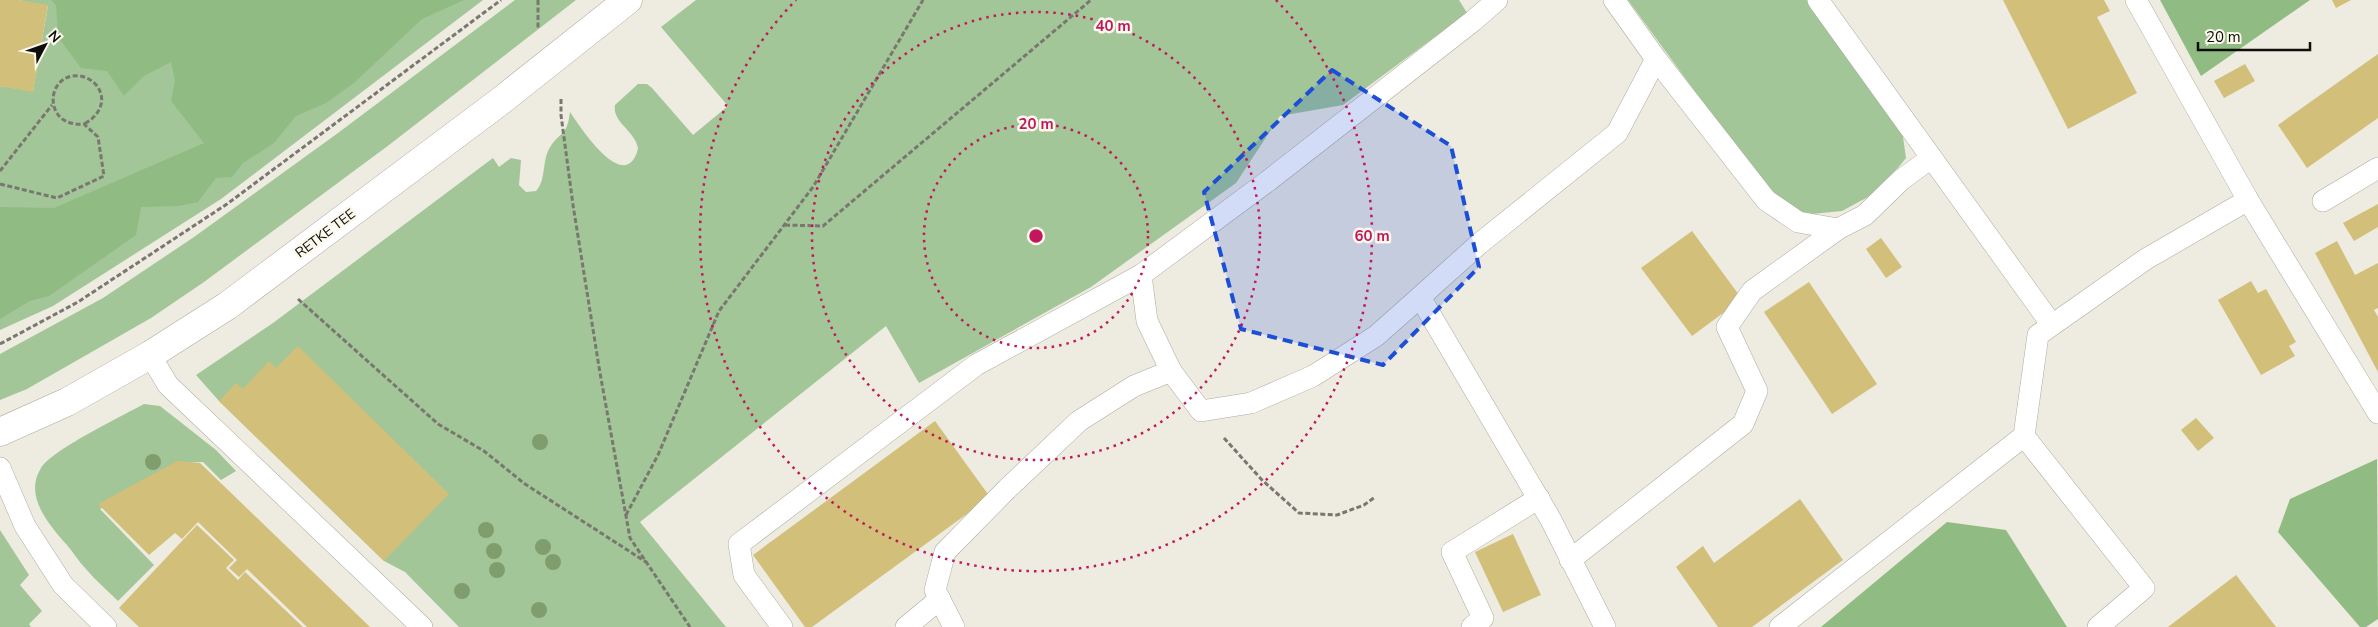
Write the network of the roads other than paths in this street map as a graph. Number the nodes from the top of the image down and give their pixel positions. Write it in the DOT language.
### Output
graph roads {
  1 [pos="628,0"];
  2 [pos="1497,0"];
  3 [pos="1614,0"];
  4 [pos="1818,0"];
  5 [pos="2136,0"];
  6 [pos="1656,59"];
  7 [pos="1931,158"];
  8 [pos="2378,168"];
  9 [pos="2248,200"];
  10 [pos="2323,201"];
  11 [pos="1838,229"];
  12 [pos="1141,275"];
  13 [pos="1420,297"];
  14 [pos="2052,325"];
  15 [pos="150,355"];
  16 [pos="1171,371"];
  17 [pos="2378,413"];
  18 [pos="0,432"];
  19 [pos="2024,436"];
  20 [pos="0,468"];
  21 [pos="1538,498"];
  22 [pos="1570,560"];
  23 [pos="940,599"];
  24 [pos="106,627"];
  25 [pos="422,627"];
  26 [pos="782,627"];
  27 [pos="906,627"];
  28 [pos="954,627"];
  29 [pos="1472,627"];
  30 [pos="1606,627"];
  31 [pos="1780,627"];
  32 [pos="2098,627"];
  1 -- 15 [label="street, RETKE TEE"];
  2 -- 12 [label="lane"];
  3 -- 6 [label="lane"];
  4 -- 7 [label="lane"];
  5 -- 9 [label="lane"];
  6 -- 11 [label="lane"];
  6 -- 13 [label="lane"];
  7 -- 11 [label="lane"];
  7 -- 14 [label="lane"];
  8 -- 10 [label="lane"];
  9 -- 14 [label="lane"];
  9 -- 17 [label="lane"];
  11 -- 22 [label="lane"];
  12 -- 16 [label="lane"];
  12 -- 26 [label="lane"];
  13 -- 16 [label="lane"];
  13 -- 21 [label="lane"];
  14 -- 19 [label="lane"];
  15 -- 18 [label="street, RETKE TEE"];
  15 -- 25 [label="lane"];
  16 -- 23 [label="lane"];
  19 -- 31 [label="lane"];
  19 -- 32 [label="lane"];
  20 -- 24 [label="lane"];
  21 -- 22 [label="lane"];
  21 -- 29 [label="lane"];
  22 -- 30 [label="lane"];
  23 -- 27 [label="lane"];
  23 -- 28 [label="lane"];
}
